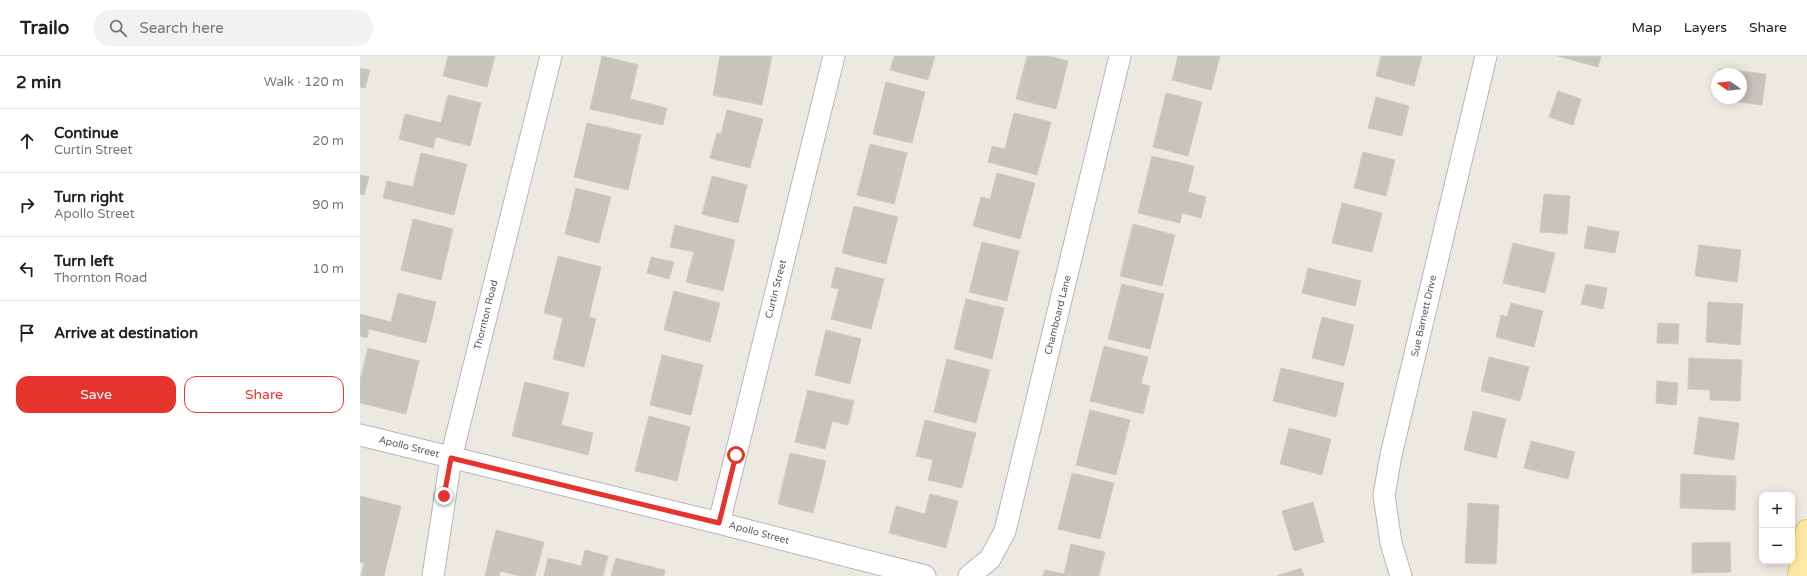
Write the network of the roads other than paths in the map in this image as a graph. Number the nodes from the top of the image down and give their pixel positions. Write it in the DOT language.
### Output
graph roads {
  1 [pos="551,56"];
  2 [pos="834,56"];
  3 [pos="1120,56"];
  4 [pos="1486,56"];
  5 [pos="360,435"];
  6 [pos="451,458"];
  7 [pos="719,523"];
  8 [pos="1807,531"];
  9 [pos="975,571"];
  10 [pos="433,576"];
  11 [pos="925,576"];
  12 [pos="1401,576"];
  13 [pos="1799,576"];
  1 -- 6 [label="street, Thornton Road"];
  2 -- 7 [label="street, Curtin Street"];
  3 -- 9 [label="street, Chamboard Lane"];
  4 -- 12 [label="street, Sue Barnett Drive"];
  5 -- 6 [label="street, Apollo Street"];
  6 -- 7 [label="street, Apollo Street"];
  6 -- 10 [label="street, Thornton Road"];
  7 -- 11 [label="street, Apollo Street"];
  8 -- 13 [label="main road"];
}
